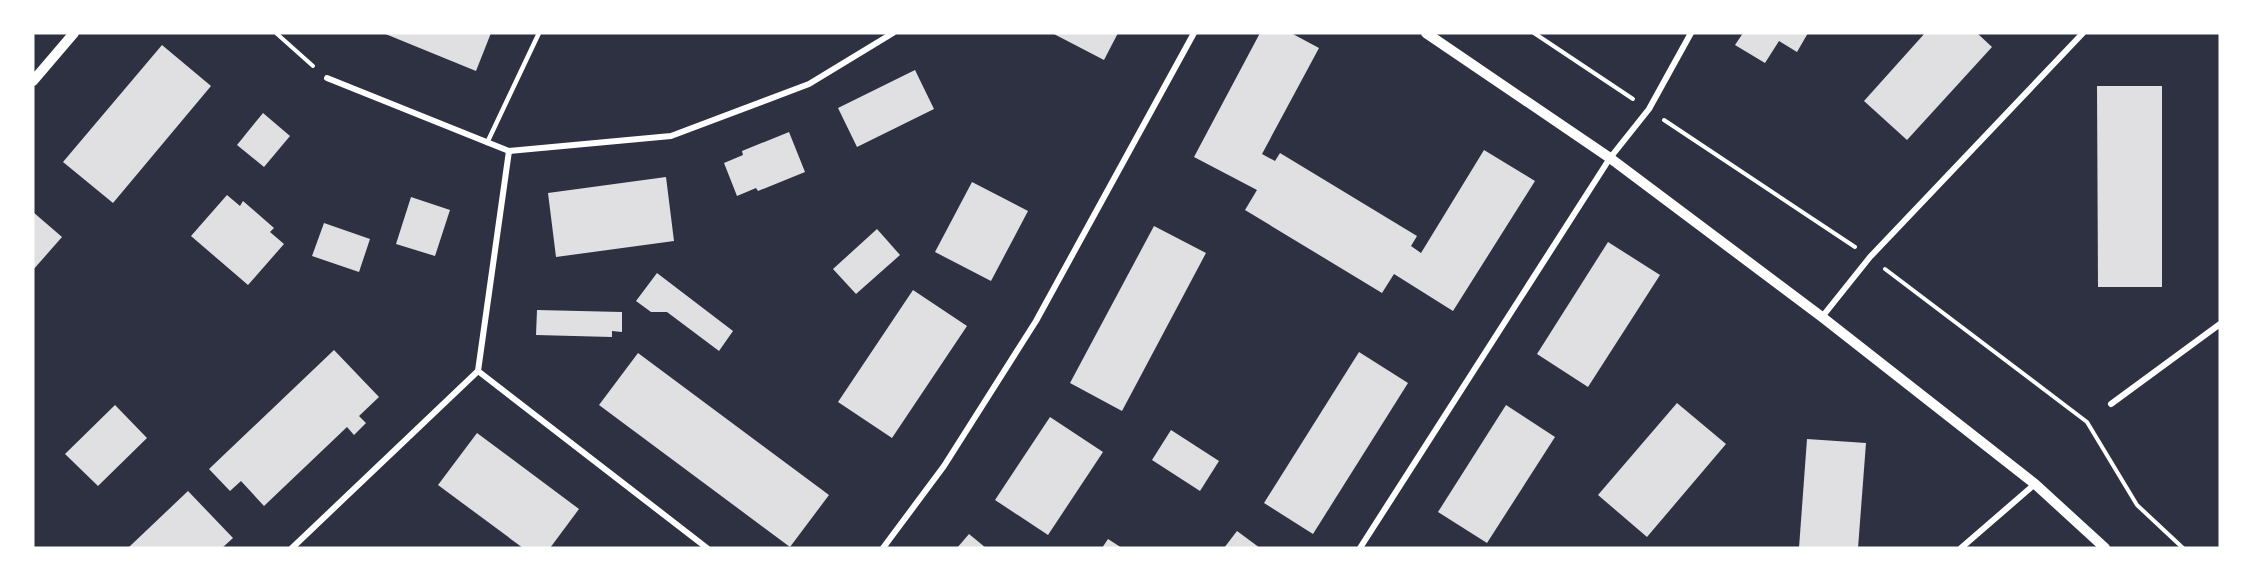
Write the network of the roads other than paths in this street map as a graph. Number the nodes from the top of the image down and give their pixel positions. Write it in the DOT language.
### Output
graph roads {
  1 [pos="74,33"];
  2 [pos="539,33"];
  3 [pos="893,33"];
  4 [pos="1194,33"];
  5 [pos="1426,33"];
  6 [pos="1691,33"];
  7 [pos="2083,33"];
  8 [pos="327,78"];
  9 [pos="33,81"];
  10 [pos="487,143"];
  11 [pos="509,151"];
  12 [pos="1610,158"];
  13 [pos="1822,317"];
  14 [pos="2220,324"];
  15 [pos="478,371"];
  16 [pos="2111,404"];
  17 [pos="2035,484"];
  18 [pos="292,548"];
  19 [pos="707,548"];
  20 [pos="883,548"];
  21 [pos="1360,548"];
  22 [pos="1961,548"];
  23 [pos="2105,548"];
  1 -- 9 [label="street"];
  2 -- 10 [label="lane"];
  3 -- 11 [label="street"];
  4 -- 20 [label="street"];
  5 -- 12 [label="street"];
  6 -- 12 [label="street"];
  7 -- 13 [label="street"];
  8 -- 10 [label="street"];
  10 -- 11 [label="street"];
  11 -- 15 [label="street"];
  12 -- 13 [label="street"];
  12 -- 21 [label="street"];
  13 -- 17 [label="street"];
  14 -- 16 [label="street"];
  15 -- 18 [label="street"];
  15 -- 19 [label="street"];
  17 -- 22 [label="street"];
  17 -- 23 [label="street"];
}
